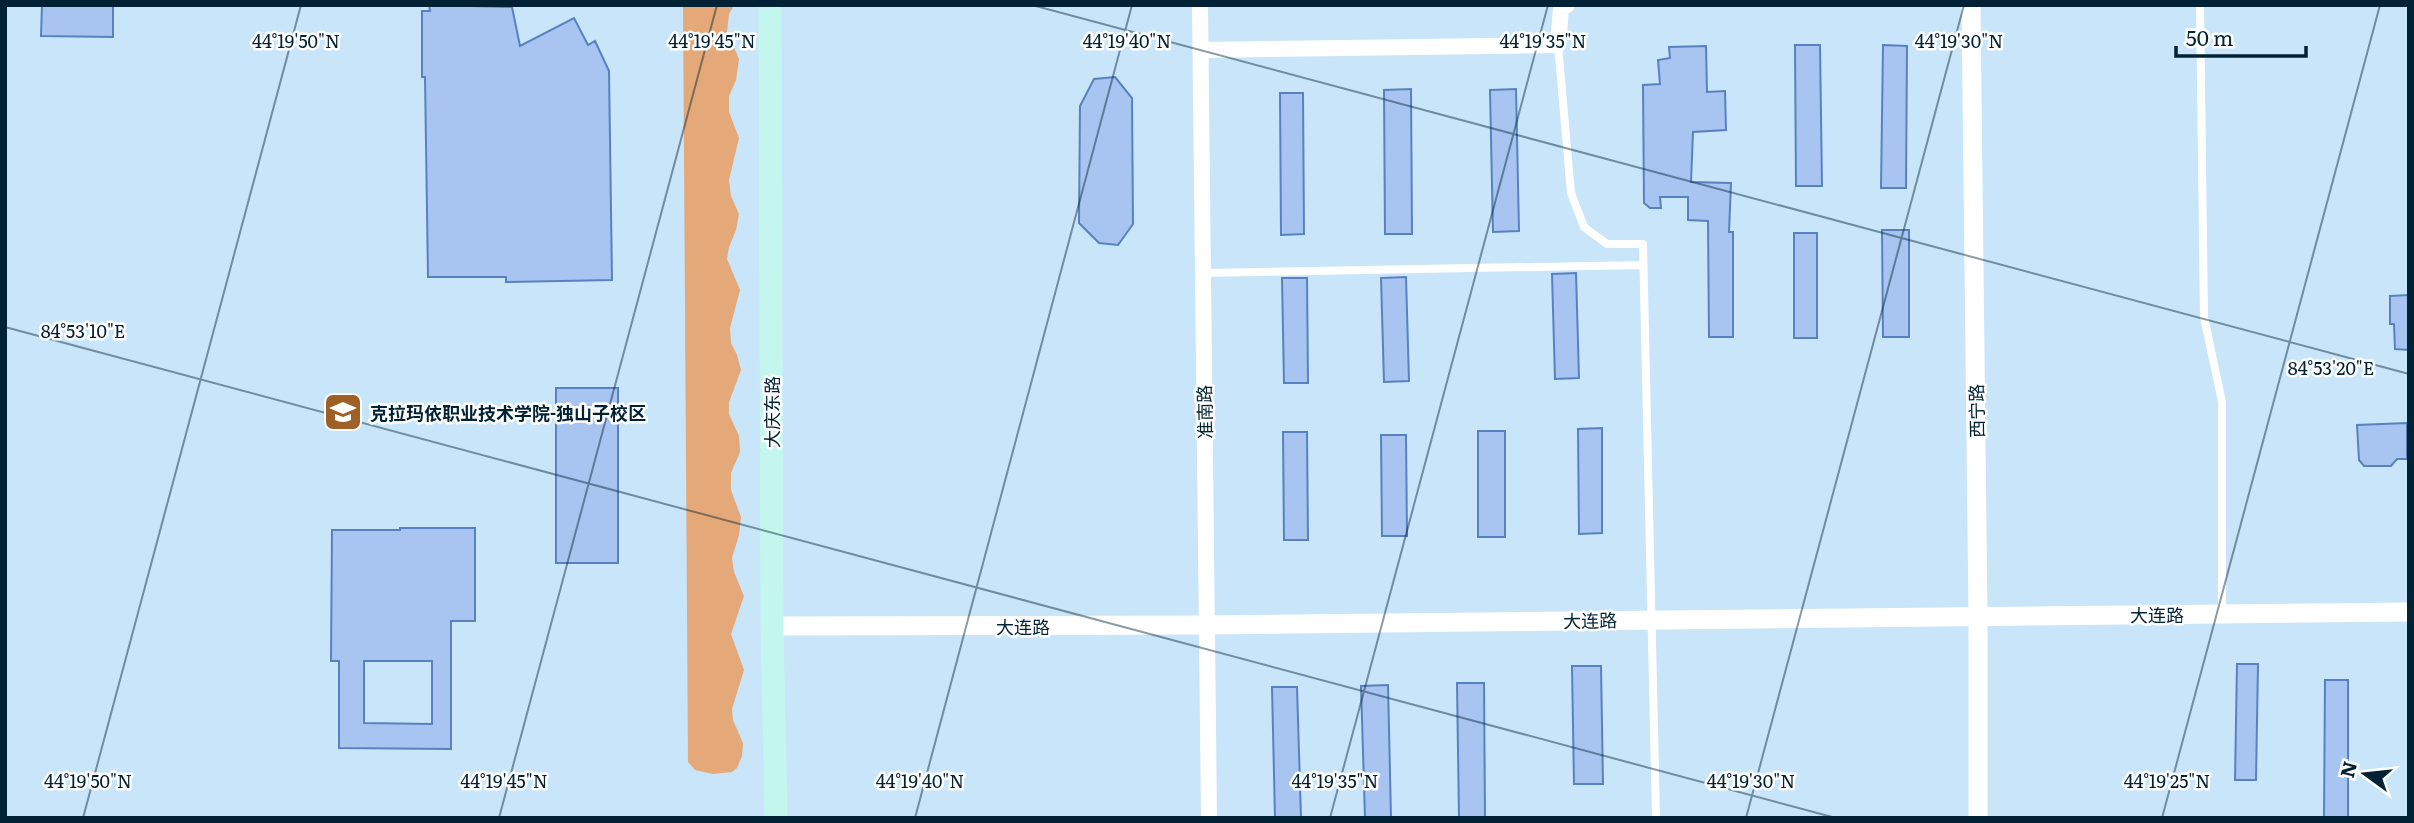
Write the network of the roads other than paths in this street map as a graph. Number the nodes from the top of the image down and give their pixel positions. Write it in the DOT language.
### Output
graph roads {
  1 [pos="770,5"];
  2 [pos="1200,5"];
  3 [pos="1567,5"];
  4 [pos="1971,5"];
  5 [pos="2200,5"];
  6 [pos="1558,46"];
  7 [pos="1200,50"];
  8 [pos="1643,265"];
  9 [pos="1201,273"];
  10 [pos="2409,612"];
  11 [pos="2222,614"];
  12 [pos="1978,615"];
  13 [pos="1652,620"];
  14 [pos="1207,625"];
  15 [pos="772,626"];
  16 [pos="776,818"];
  17 [pos="1209,818"];
  18 [pos="1656,818"];
  19 [pos="1978,818"];
  1 -- 15 [label="main road, 大庆东路"];
  2 -- 7 [label="street, 准南路"];
  3 -- 6 [label="street"];
  4 -- 12 [label="street, 西宁路"];
  5 -- 11 [label="lane"];
  6 -- 7 [label="street"];
  6 -- 8 [label="lane"];
  7 -- 9 [label="street, 准南路"];
  8 -- 9 [label="lane"];
  8 -- 13 [label="lane"];
  9 -- 14 [label="street, 准南路"];
  10 -- 11 [label="street, 大连路"];
  11 -- 12 [label="street, 大连路"];
  12 -- 13 [label="street, 大连路"];
  12 -- 19 [label="street, 西宁路"];
  13 -- 14 [label="street, 大连路"];
  13 -- 18 [label="lane"];
  14 -- 15 [label="street, 大连路"];
  14 -- 17 [label="street, 准南路"];
  15 -- 16 [label="main road, 大庆东路"];
}
